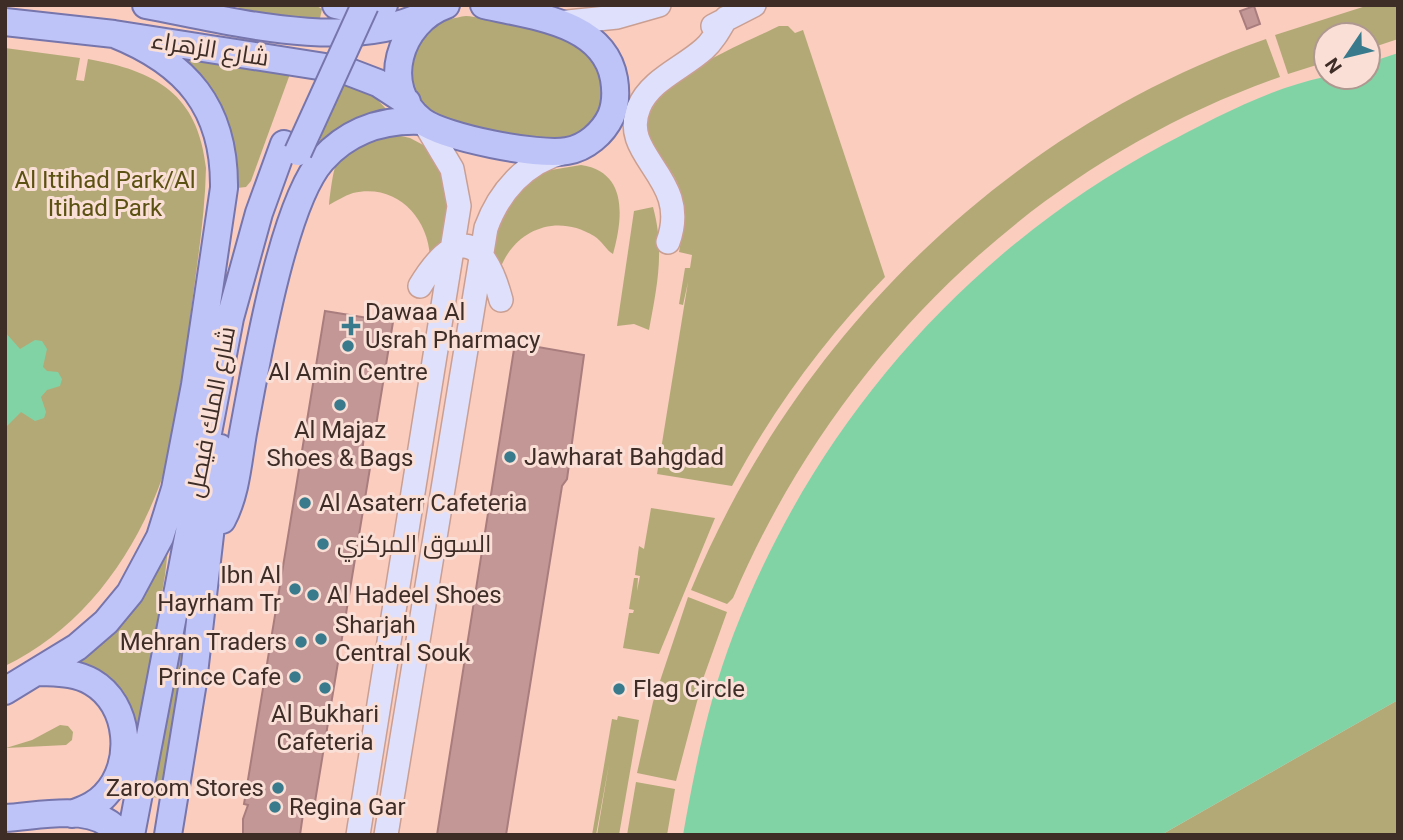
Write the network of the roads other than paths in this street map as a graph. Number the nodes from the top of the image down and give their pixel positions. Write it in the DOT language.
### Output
graph roads {
  1 [pos="146,5"];
  2 [pos="337,5"];
  3 [pos="348,5"];
  4 [pos="365,5"];
  5 [pos="383,5"];
  6 [pos="484,5"];
  7 [pos="659,5"];
  8 [pos="754,5"];
  9 [pos="437,9"];
  10 [pos="539,15"];
  11 [pos="726,18"];
  12 [pos="5,22"];
  13 [pos="114,34"];
  14 [pos="613,109"];
  15 [pos="418,115"];
  16 [pos="291,148"];
  17 [pos="566,152"];
  18 [pos="668,243"];
  19 [pos="454,247"];
  20 [pos="481,253"];
  21 [pos="420,286"];
  22 [pos="501,300"];
  23 [pos="195,385"];
  24 [pos="195,491"];
  25 [pos="209,543"];
  26 [pos="149,560"];
  27 [pos="39,672"];
  28 [pos="5,691"];
  29 [pos="72,814"];
  30 [pos="5,818"];
  31 [pos="121,835"];
  32 [pos="131,835"];
  33 [pos="168,835"];
  34 [pos="358,835"];
  35 [pos="386,835"];
  1 -- 9 [label="main road, شارع الزهراء"];
  2 -- 5 [label="main road"];
  3 -- 16 [label="main road, شارع الملك فيصل"];
  4 -- 16 [label="main road, شارع الملك فيصل, bridge"];
  6 -- 10 [label="main road"];
  7 -- 10 [label="main road"];
  8 -- 11 [label="main road"];
  9 -- 15 [label="main road"];
  10 -- 14 [label="main road"];
  11 -- 14 [label="main road"];
  11 -- 18 [label="main road"];
  12 -- 13 [label="main road, شارع الزهراء"];
  13 -- 15 [label="main road, شارع الزهراء"];
  13 -- 23 [label="main road"];
  14 -- 17 [label="main road"];
  15 -- 17 [label="main road"];
  15 -- 19 [label="main road"];
  15 -- 25 [label="main road"];
  16 -- 24 [label="main road, شارع الملك فيصل"];
  16 -- 25 [label="main road, شارع الملك فيصل"];
  17 -- 20 [label="main road"];
  19 -- 20 [label="main road"];
  19 -- 21 [label="main road"];
  19 -- 34 [label="main road"];
  20 -- 22 [label="main road"];
  20 -- 35 [label="main road"];
  23 -- 24 [label="main road"];
  23 -- 26 [label="main road"];
  24 -- 26 [label="main road"];
  24 -- 32 [label="main road, شارع الملك فيصل"];
  25 -- 33 [label="main road, شارع الملك فيصل"];
  26 -- 27 [label="main road"];
  27 -- 28 [label="main road"];
  27 -- 29 [label="main road"];
  29 -- 30 [label="main road"];
  29 -- 31 [label="main road"];
}
